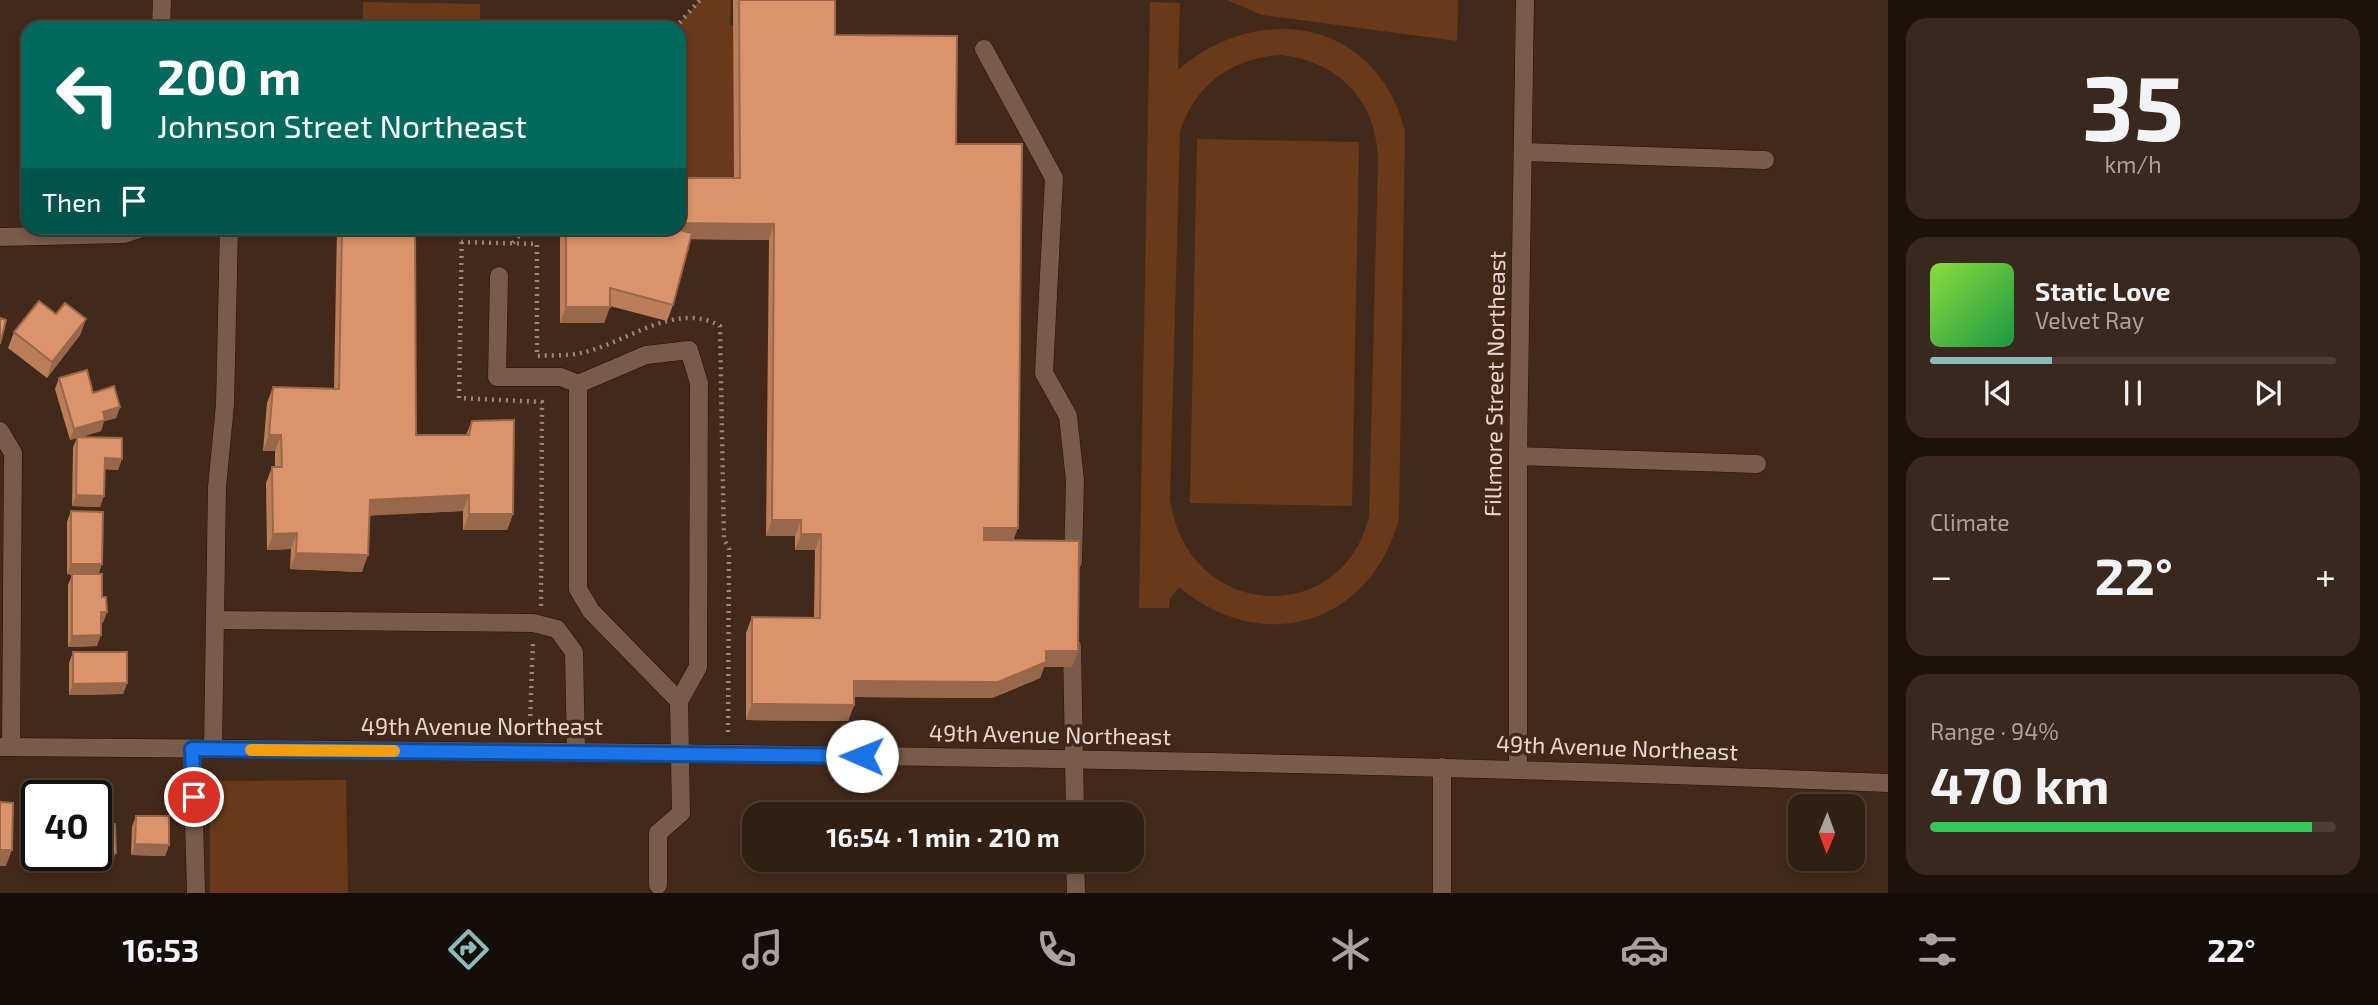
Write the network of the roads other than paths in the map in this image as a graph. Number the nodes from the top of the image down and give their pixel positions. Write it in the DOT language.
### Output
graph roads {
  1 [pos="162,0"];
  2 [pos="1525,0"];
  3 [pos="161,21"];
  4 [pos="984,49"];
  5 [pos="1523,152"];
  6 [pos="1765,160"];
  7 [pos="83,235"];
  8 [pos="229,235"];
  9 [pos="0,237"];
  10 [pos="499,276"];
  11 [pos="578,384"];
  12 [pos="0,431"];
  13 [pos="1518,456"];
  14 [pos="1757,464"];
  15 [pos="1072,584"];
  16 [pos="216,620"];
  17 [pos="1072,626"];
  18 [pos="679,701"];
  19 [pos="5,747"];
  20 [pos="192,749"];
  21 [pos="213,749"];
  22 [pos="576,752"];
  23 [pos="680,753"];
  24 [pos="1075,759"];
  25 [pos="1442,767"];
  26 [pos="1518,768"];
  27 [pos="1888,783"];
  28 [pos="1075,802"];
  29 [pos="1075,872"];
  30 [pos="658,885"];
  31 [pos="196,893"];
  32 [pos="1076,893"];
  33 [pos="1442,893"];
  1 -- 3 [label="street"];
  2 -- 5 [label="street, Fillmore Street Northeast"];
  4 -- 15 [label="street"];
  5 -- 6 [label="street"];
  5 -- 13 [label="street, Fillmore Street Northeast"];
  7 -- 9 [label="street"];
  8 -- 16 [label="street"];
  10 -- 11 [label="street"];
  11 -- 18 [label="street"];
  11 -- 18 [label="street"];
  12 -- 19 [label="street"];
  13 -- 14 [label="street"];
  13 -- 26 [label="street, Fillmore Street Northeast"];
  16 -- 21 [label="street"];
  16 -- 22 [label="street"];
  17 -- 24 [label="street"];
  18 -- 23 [label="street"];
  19 -- 20 [label="street, 49th Avenue Northeast"];
  20 -- 21 [label="street, 49th Avenue Northeast"];
  20 -- 31 [label="street"];
  21 -- 22 [label="street, 49th Avenue Northeast"];
  22 -- 23 [label="street, 49th Avenue Northeast"];
  23 -- 24 [label="street, 49th Avenue Northeast"];
  23 -- 30 [label="street"];
  24 -- 25 [label="street, 49th Avenue Northeast"];
  24 -- 28 [label="street"];
  25 -- 26 [label="street, 49th Avenue Northeast"];
  25 -- 33 [label="street"];
  26 -- 27 [label="street, 49th Avenue Northeast"];
  29 -- 32 [label="street"];
}
